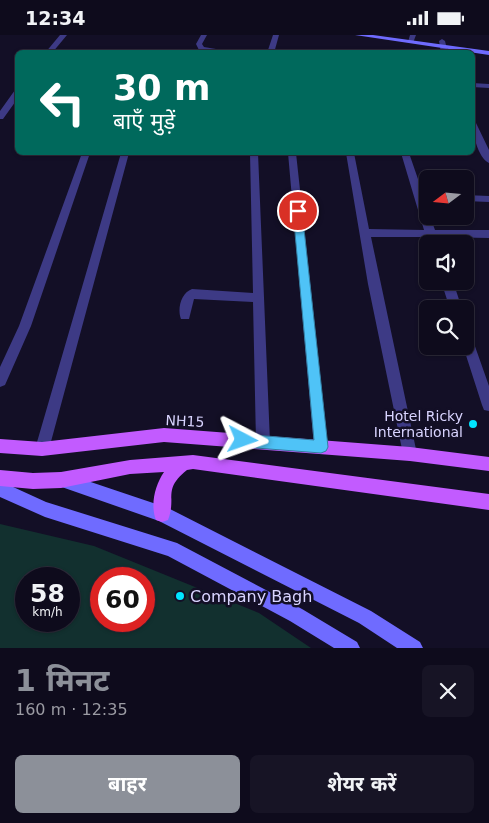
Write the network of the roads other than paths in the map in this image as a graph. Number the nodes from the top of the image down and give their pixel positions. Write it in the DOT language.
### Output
graph roads {
  1 [pos="64,35"];
  2 [pos="204,35"];
  3 [pos="276,35"];
  4 [pos="358,35"];
  5 [pos="402,35"];
  6 [pos="412,38"];
  7 [pos="443,47"];
  8 [pos="489,47"];
  9 [pos="51,50"];
  10 [pos="211,50"];
  11 [pos="271,50"];
  12 [pos="466,50"];
  13 [pos="475,51"];
  14 [pos="489,53"];
  15 [pos="475,85"];
  16 [pos="489,86"];
  17 [pos="15,96"];
  18 [pos="0,117"];
  19 [pos="475,130"];
  20 [pos="85,155"];
  21 [pos="124,155"];
  22 [pos="254,155"];
  23 [pos="292,155"];
  24 [pos="350,155"];
  25 [pos="406,155"];
  26 [pos="489,160"];
  27 [pos="419,186"];
  28 [pos="474,198"];
  29 [pos="489,199"];
  30 [pos="365,233"];
  31 [pos="489,234"];
  32 [pos="474,235"];
  33 [pos="419,238"];
  34 [pos="258,298"];
  35 [pos="185,316"];
  36 [pos="472,355"];
  37 [pos="0,381"];
  38 [pos="489,405"];
  39 [pos="263,442"];
  40 [pos="0,446"];
  41 [pos="321,447"];
  42 [pos="42,449"];
  43 [pos="410,454"];
  44 [pos="185,462"];
  45 [pos="489,464"];
  46 [pos="0,478"];
  47 [pos="61,480"];
  48 [pos="0,489"];
  49 [pos="489,502"];
  50 [pos="162,514"];
  51 [pos="351,648"];
  52 [pos="414,648"];
  1 -- 9 [label="street"];
  2 -- 10 [label="street"];
  3 -- 11 [label="street"];
  4 -- 6 [label="main road"];
  5 -- 6 [label="main road"];
  6 -- 7 [label="main road"];
  7 -- 8 [label="main road"];
  7 -- 12 [label="main road"];
  13 -- 14 [label="main road"];
  15 -- 16 [label="street"];
  17 -- 18 [label="street"];
  19 -- 26 [label="street"];
  20 -- 37 [label="street"];
  21 -- 42 [label="street"];
  22 -- 34 [label="street"];
  23 -- 41 [label="street"];
  24 -- 30 [label="street"];
  25 -- 27 [label="street"];
  28 -- 29 [label="street"];
  30 -- 33 [label="street"];
  30 -- 43 [label="street"];
  31 -- 32 [label="street"];
  34 -- 35 [label="street"];
  34 -- 39 [label="street"];
  36 -- 38 [label="street"];
  39 -- 41 [label="main road, NH15"];
  39 -- 42 [label="main road, NH15"];
  40 -- 42 [label="main road, NH15"];
  41 -- 43 [label="main road, NH15"];
  43 -- 45 [label="main road, NH15"];
  44 -- 47 [label="main road"];
  44 -- 49 [label="main road"];
  44 -- 50 [label="main road"];
  46 -- 47 [label="main road"];
  47 -- 50 [label="main road"];
  48 -- 51 [label="main road"];
  50 -- 52 [label="main road"];
}
